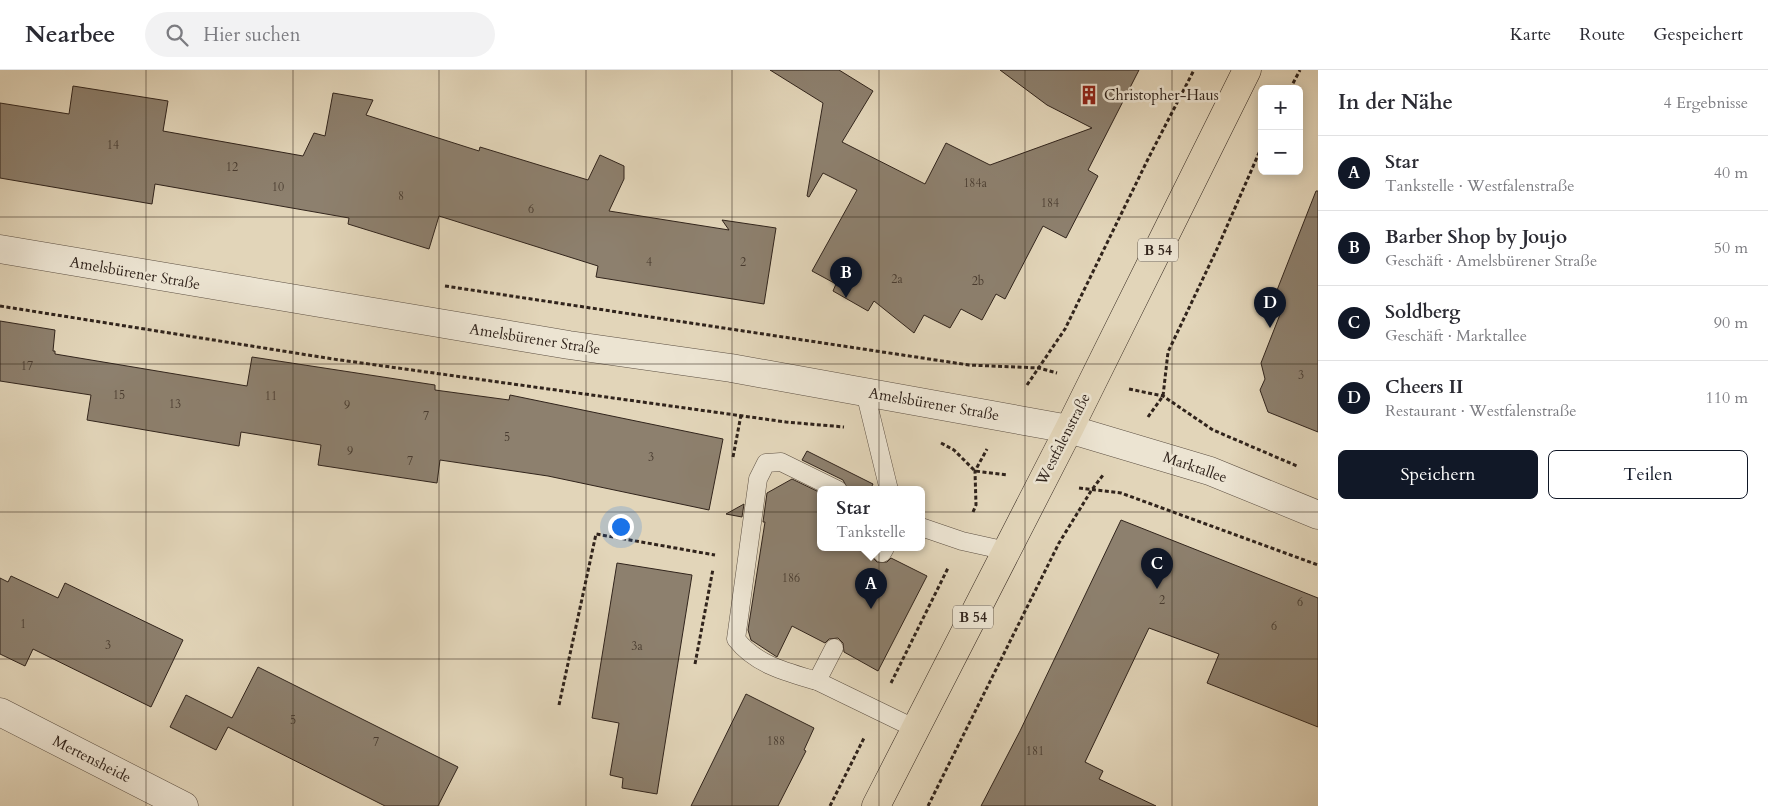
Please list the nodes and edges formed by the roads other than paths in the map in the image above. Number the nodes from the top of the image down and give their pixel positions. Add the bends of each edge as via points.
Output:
1 (1247, 70) edge
2 (0, 249) edge
3 (865, 392) junction
4 (1069, 429) junction
5 (830, 486) edge
6 (888, 486) edge
7 (1318, 515) edge
8 (925, 528) edge
9 (1006, 551) junction
10 (834, 648) dead end
11 (817, 681) junction
12 (0, 712) edge
13 (916, 728) junction
14 (184, 806) edge
15 (876, 806) edge

1 - 4 main road, Westfalenstraße / B 54
2 - 3 street, Amelsbürener Straße via 304,302
3 - 4 street, Amelsbürener Straße
3 - 6 lane
4 - 7 street, Marktallee via 1210,471
4 - 9 main road, Westfalenstraße / B 54
5 - 11 lane via 781,462 766,464 758,479 736,639 747,653 780,670
8 - 9 lane
9 - 13 main road, Westfalenstraße / B 54
10 - 11 lane
11 - 13 lane
12 - 14 street, Mertensheide
13 - 15 main road, Westfalenstraße / B 54

